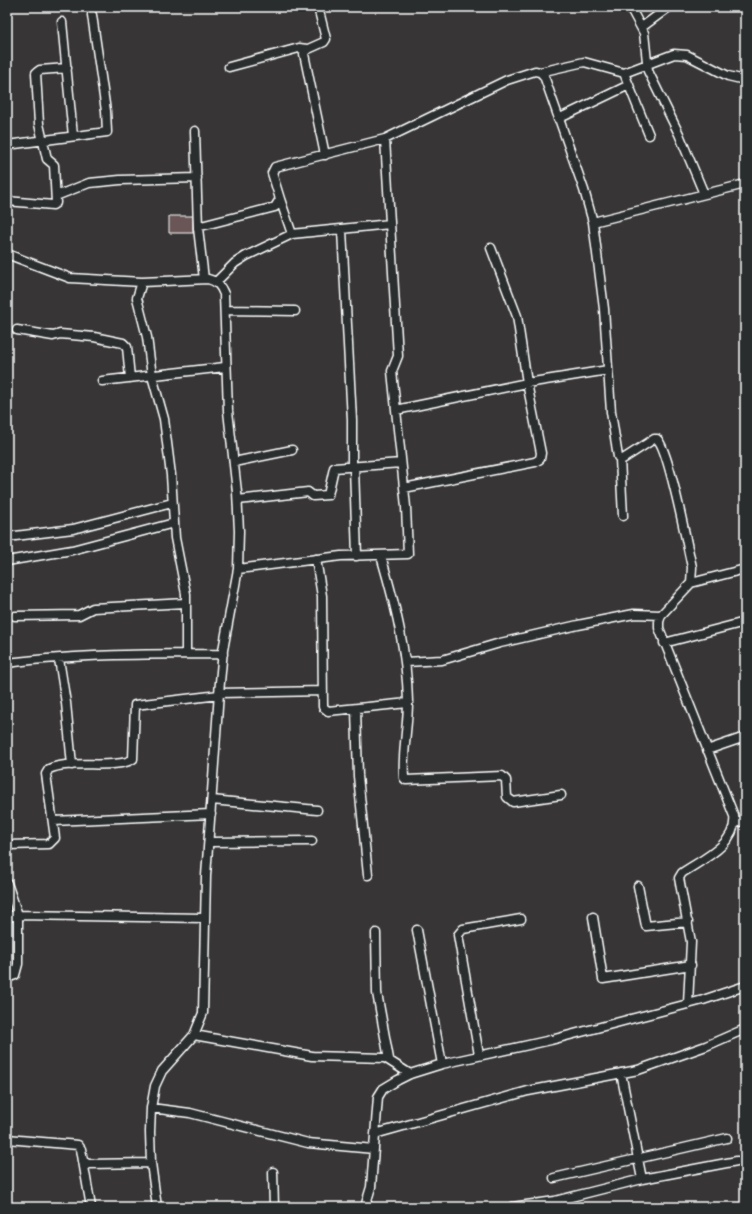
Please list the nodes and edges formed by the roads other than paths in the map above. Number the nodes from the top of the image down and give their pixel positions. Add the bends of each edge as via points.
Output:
1 (318, 7) edge
2 (630, 7) edge
3 (669, 7) edge
4 (92, 15) dead end
5 (62, 22) dead end
6 (642, 27) junction
7 (307, 49) junction
8 (646, 64) junction
9 (229, 67) dead end
10 (66, 68) junction
11 (540, 72) junction
12 (624, 73) junction
13 (745, 80) edge
14 (629, 85) junction
15 (558, 119) junction
16 (195, 131) dead end
17 (649, 135) dead end
18 (73, 136) junction
19 (43, 140) junction
20 (385, 140) junction
21 (7, 145) edge
22 (325, 155) junction
23 (197, 178) junction
24 (745, 184) edge
25 (704, 194) junction
26 (56, 196) junction
27 (280, 199) junction
28 (7, 201) edge
29 (593, 222) junction
30 (390, 224) junction
31 (198, 228) junction
32 (342, 230) junction
33 (292, 234) junction
34 (490, 248) dead end
35 (7, 254) edge
36 (204, 279) junction
37 (142, 282) junction
38 (216, 282) junction
39 (224, 310) junction
40 (295, 310) dead end
41 (17, 330) dead end
42 (225, 367) junction
43 (608, 370) junction
44 (152, 376) junction
45 (130, 378) junction
46 (102, 381) dead end
47 (527, 384) junction
48 (396, 410) junction
49 (292, 450) dead end
50 (620, 459) junction
51 (234, 462) junction
52 (402, 463) junction
53 (353, 467) junction
54 (404, 488) junction
55 (238, 500) junction
56 (172, 503) junction
57 (623, 516) dead end
58 (174, 523) junction
59 (7, 537) edge
60 (357, 556) junction
61 (381, 556) junction
62 (316, 560) junction
63 (7, 561) edge
64 (238, 569) junction
65 (745, 569) edge
66 (691, 583) junction
67 (186, 603) junction
68 (661, 615) junction
69 (15, 616) dead end
70 (745, 622) edge
71 (664, 643) junction
72 (186, 654) junction
73 (223, 654) junction
74 (59, 658) junction
75 (406, 662) junction
76 (7, 663) edge
77 (323, 692) junction
78 (219, 694) junction
79 (408, 703) junction
80 (356, 709) junction
81 (745, 737) edge
82 (707, 750) junction
83 (72, 765) junction
84 (561, 795) dead end
85 (212, 800) junction
86 (317, 810) dead end
87 (211, 814) junction
88 (745, 820) edge
89 (53, 821) junction
90 (734, 824) junction
91 (312, 841) dead end
92 (209, 842) junction
93 (7, 845) edge
94 (368, 875) dead end
95 (7, 883) edge
96 (638, 886) dead end
97 (18, 915) junction
98 (7, 917) edge
99 (593, 917) dead end
100 (204, 918) junction
101 (521, 919) dead end
102 (688, 922) junction
103 (417, 930) dead end
104 (376, 933) dead end
105 (691, 965) junction
106 (7, 978) edge
107 (745, 986) edge
108 (688, 1004) junction
109 (745, 1029) edge
110 (194, 1035) junction
111 (479, 1054) junction
112 (389, 1059) junction
113 (442, 1064) junction
114 (621, 1073) junction
115 (410, 1074) junction
116 (151, 1108) junction
117 (375, 1134) junction
118 (727, 1138) dead end
119 (7, 1140) edge
120 (374, 1149) junction
121 (638, 1158) junction
122 (83, 1161) junction
123 (737, 1161) dead end
124 (151, 1162) junction
125 (273, 1172) dead end
126 (554, 1178) dead end
127 (642, 1179) junction
128 (91, 1207) edge
129 (157, 1207) edge
130 (274, 1207) edge
131 (365, 1207) edge
132 (512, 1207) edge

1 - 7 street via 326,39
2 - 6 street
3 - 6 street
4 - 18 street via 108,130 105,133
5 - 10 street
6 - 8 street
7 - 9 street via 299,48
7 - 22 street via 304,54
8 - 12 street
8 - 13 street via 674,54 688,55 728,76
8 - 25 street
10 - 18 street
10 - 19 street via 37,72 39,124
11 - 12 street via 584,62
11 - 15 street via 544,76
11 - 20 street via 535,70 507,80
12 - 14 street
14 - 15 street
14 - 17 street
15 - 29 street
16 - 23 street
18 - 19 street
19 - 21 street
19 - 26 street via 47,158 54,165
20 - 22 street
20 - 30 street
22 - 27 street via 273,168 272,173
23 - 26 street via 97,182
23 - 31 street
24 - 25 street
25 - 29 street
26 - 28 street via 56,203 53,205
27 - 31 street via 273,208
27 - 33 street
29 - 43 street via 604,309
30 - 32 street
30 - 48 street via 398,356 392,368
31 - 36 street
32 - 33 street
32 - 53 street
33 - 38 street via 246,256
34 - 47 street via 518,316
35 - 37 street via 70,278
36 - 37 street
36 - 38 street
37 - 44 street via 138,298
38 - 39 street via 224,294
39 - 40 street
39 - 42 street
41 - 45 street via 53,336 60,334 94,337 123,343 127,347
42 - 44 street
42 - 51 street
43 - 47 street
43 - 50 street via 617,455
44 - 45 street
44 - 56 street via 164,419
45 - 46 street
47 - 48 street
47 - 54 street via 541,453 540,459
48 - 52 street
49 - 51 street
50 - 57 street
50 - 66 street via 654,440 657,439 661,443 668,462 692,567
51 - 55 street
52 - 53 street
52 - 54 street
53 - 55 street via 333,469 328,495 313,496 308,492
53 - 60 street
54 - 61 street via 408,554
55 - 64 street
56 - 58 street
56 - 59 street via 73,529
58 - 63 street via 72,550
58 - 67 street
60 - 61 street
60 - 62 street
61 - 75 street via 398,612
62 - 64 street
62 - 77 street via 322,596
64 - 73 street
65 - 66 street
66 - 68 street
67 - 69 street via 93,608 79,615
67 - 72 street
68 - 71 street via 659,624
68 - 75 street via 627,616 500,644 442,660
70 - 71 street
71 - 82 street
72 - 73 street
72 - 74 street
73 - 78 street
74 - 76 street
74 - 83 street
75 - 79 street
77 - 78 street
77 - 80 street via 322,705 326,710
78 - 83 street via 134,705 133,760
78 - 85 street
79 - 80 street
79 - 84 street via 404,777 406,780 502,776 505,778 510,802
80 - 94 street via 358,776
81 - 82 street
82 - 90 street via 734,816
83 - 89 street via 47,770
85 - 86 street
85 - 87 street
87 - 89 street
87 - 92 street
88 - 90 street
89 - 93 street via 55,838 52,843
90 - 102 street via 722,846 679,877
91 - 92 street
92 - 100 street
95 - 97 street
96 - 102 street via 646,926
97 - 98 street
97 - 100 street
97 - 106 street via 17,971 12,977
99 - 105 street via 603,979
100 - 110 street via 203,1013
101 - 111 street via 464,929 458,935
102 - 105 street
103 - 113 street
104 - 112 street via 377,993
105 - 108 street
107 - 108 street
108 - 111 street via 550,1040
109 - 114 street via 659,1064
110 - 112 street via 312,1056
110 - 116 street via 162,1071 155,1086
111 - 113 street
112 - 115 street
113 - 115 street
114 - 117 street via 528,1091
114 - 121 street
115 - 117 street via 380,1093
116 - 120 street via 190,1113 308,1143
116 - 124 street
117 - 120 street
118 - 121 street
119 - 122 street via 78,1145
120 - 131 street via 371,1187
121 - 126 street
121 - 127 street
122 - 124 street via 90,1165
122 - 128 street
123 - 127 street
124 - 129 street
125 - 130 street
127 - 132 street via 555,1201

